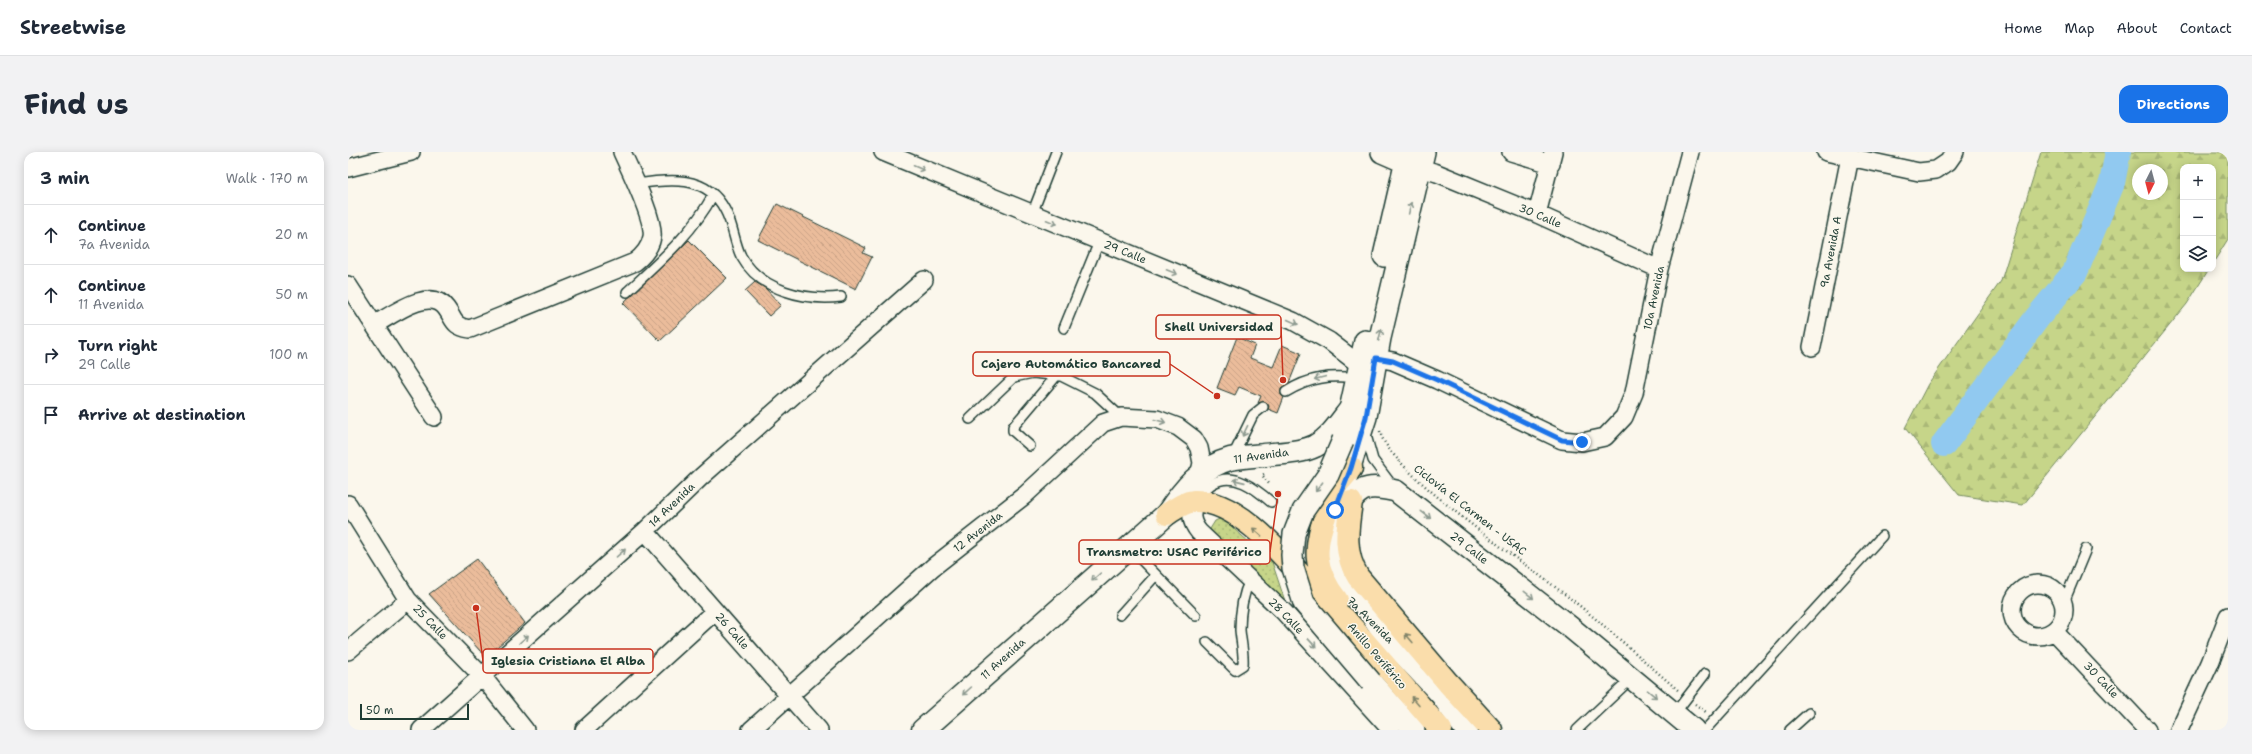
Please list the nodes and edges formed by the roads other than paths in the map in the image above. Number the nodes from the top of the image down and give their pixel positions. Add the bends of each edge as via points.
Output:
1 (407, 152) edge
2 (622, 152) edge
3 (883, 152) edge
4 (1056, 152) edge
5 (1382, 152) edge
6 (1511, 152) edge
7 (1690, 152) edge
8 (1826, 152) edge
9 (1954, 154) edge
10 (1850, 157) junction
11 (1552, 158) edge
12 (1414, 159) edge
13 (348, 168) edge
14 (636, 184) junction
15 (713, 195) junction
16 (1032, 214) junction
17 (1537, 214) junction
18 (1099, 242) junction
19 (1659, 269) junction
20 (924, 280) dead end
21 (348, 285) edge
22 (627, 292) dead end
23 (841, 297) dead end
24 (374, 325) junction
25 (1064, 328) dead end
26 (1812, 347) dead end
27 (1364, 367) junction
28 (1057, 375) junction
29 (1286, 392) dead end
30 (1262, 407) dead end
31 (434, 417) dead end
32 (1121, 417) junction
33 (1365, 418) junction
34 (970, 419) dead end
35 (1605, 437) joint
36 (1030, 446) dead end
37 (1232, 459) junction
38 (1351, 468) junction
39 (1199, 476) junction
40 (1396, 491) junction
41 (1194, 501) junction
42 (1271, 502) dead end
43 (1351, 502) junction
44 (348, 504) edge
45 (1166, 514) junction
46 (645, 532) junction
47 (1882, 536) dead end
48 (1129, 548) junction
49 (2086, 549) dead end
50 (1156, 575) junction
51 (1250, 580) junction
52 (408, 600) junction
53 (2064, 602) junction
54 (715, 611) junction
55 (1120, 615) dead end
56 (1196, 616) dead end
57 (2228, 616) edge
58 (1344, 618) junction
59 (1382, 630) junction
60 (2054, 631) junction
61 (1208, 642) dead end
62 (348, 651) edge
63 (1705, 674) dead end
64 (482, 676) junction
65 (1632, 678) junction
66 (789, 696) junction
67 (1681, 706) junction
68 (1809, 713) dead end
69 (421, 730) edge
70 (525, 730) edge
71 (584, 730) edge
72 (751, 730) edge
73 (819, 730) edge
74 (923, 730) edge
75 (1391, 730) edge
76 (1414, 730) edge
77 (1441, 730) edge
78 (1466, 730) edge
79 (1491, 730) edge
80 (1577, 730) edge
81 (1694, 730) edge
82 (1705, 730) edge
83 (1790, 730) edge
84 (2147, 730) edge
85 (2179, 730) edge

1 - 13 street
2 - 14 street
3 -> 16 street, 29 Calle
4 - 16 lane
5 - 12 street, 30 Calle
6 - 11 street
7 - 19 street, 10a Avenida
8 - 10 street
9 - 10 street via 1943,166 1928,172
10 - 26 street, 9a Avenida A
11 - 17 street
12 - 17 street, 30 Calle
12 - 27 street, 11 Avenida
14 - 15 lane via 667,179 679,180 700,186
14 - 24 street via 652,223 648,251 636,262 470,329 453,322 446,308 438,300 428,298
15 - 22 lane via 704,212 684,237
15 - 23 lane via 725,210 742,256 757,274 777,288 802,297
16 -> 18 street, 29 Calle
17 - 19 street, 30 Calle
18 - 25 lane
18 -> 27 street, 29 Calle via 1293,322 1329,341
19 - 35 street, 10a Avenida via 1634,393 1624,417
20 - 46 street, 14 Avenida via 701,477
21 - 24 street
24 - 31 street
27 -> 29 lane via 1299,384
27 - 33 street, 11 Avenida
27 - 33 street, 11 Avenida
27 - 35 street, 29 Calle via 1393,361 1562,440 1582,442
28 - 32 lane via 1095,393
28 - 34 lane via 1033,373 1014,377
28 - 36 lane via 1013,427 1013,431
30 -> 37 lane via 1253,415
32 -> 39 street, 12 Avenida via 1157,419 1178,427 1194,439 1202,463
32 - 66 street, 12 Avenida via 1103,423 1025,496 933,567
33 - 37 main road, 11 Avenida via 1313,447
33 - 38 street, 11 Avenida
33 - 40 lane via 1368,448 1373,460
33 -> 76 street, Anillo Periférico, bridge via 1343,440 1328,475 1302,512 1294,534 1293,568 1304,603
37 - 39 main road, 11 Avenida via 1213,466
38 - 58 main road via 1337,484 1332,496 1321,527 1317,551 1322,578 1342,606
38 - 59 street, 7a Avenida via 1331,526 1328,560 1334,580 1341,591 1365,618
39 - 45 main road, 11 Avenida via 1184,489
40 - 43 street, 29 Calle via 1372,487 1363,490
40 -> 65 street, 29 Calle
42 -> 41 lane via 1248,484 1224,479 1213,483
41 - 45 main road via 1180,505
41 - 51 street, 28 Calle via 1190,516 1193,525
58 -> 41 main road, Anillo Periférico via 1331,610 1274,548 1242,519 1217,505
43 - 59 street, 29 Calle via 1342,517 1336,561 1344,577
79 -> 43 main road via 1377,602 1353,569 1346,544
44 - 52 street, 25 Calle
45 - 48 main road, 11 Avenida
46 - 54 street, 26 Calle
64 -> 46 street, 14 Avenida
47 - 82 lane
48 - 50 lane
48 -> 74 main road, 11 Avenida
49 - 53 lane
50 - 55 lane
50 - 56 lane
51 - 61 lane via 1244,591 1240,630 1244,652 1243,665 1235,670
51 -> 75 street, 28 Calle via 1284,612
52 - 62 street
52 - 64 street, 25 Calle
53 - 60 street via 2063,618
53 - 60 street via 2052,589 2037,584 2021,590 2013,604 2014,620 2024,632 2039,636
54 - 66 street, 26 Calle
54 - 71 street
57 - 85 street via 2210,663
77 -> 58 main road, Anillo Periférico
59 - 78 main road, 7a Avenida via 1442,695
60 - 84 street, 30 Calle
63 - 67 lane
64 - 69 street, 14 Avenida
64 - 70 street, 25 Calle
65 -> 67 street, 29 Calle
65 - 80 lane
66 - 72 street, 12 Avenida
66 - 73 street, 26 Calle
67 - 81 street, 29 Calle
68 - 83 lane

